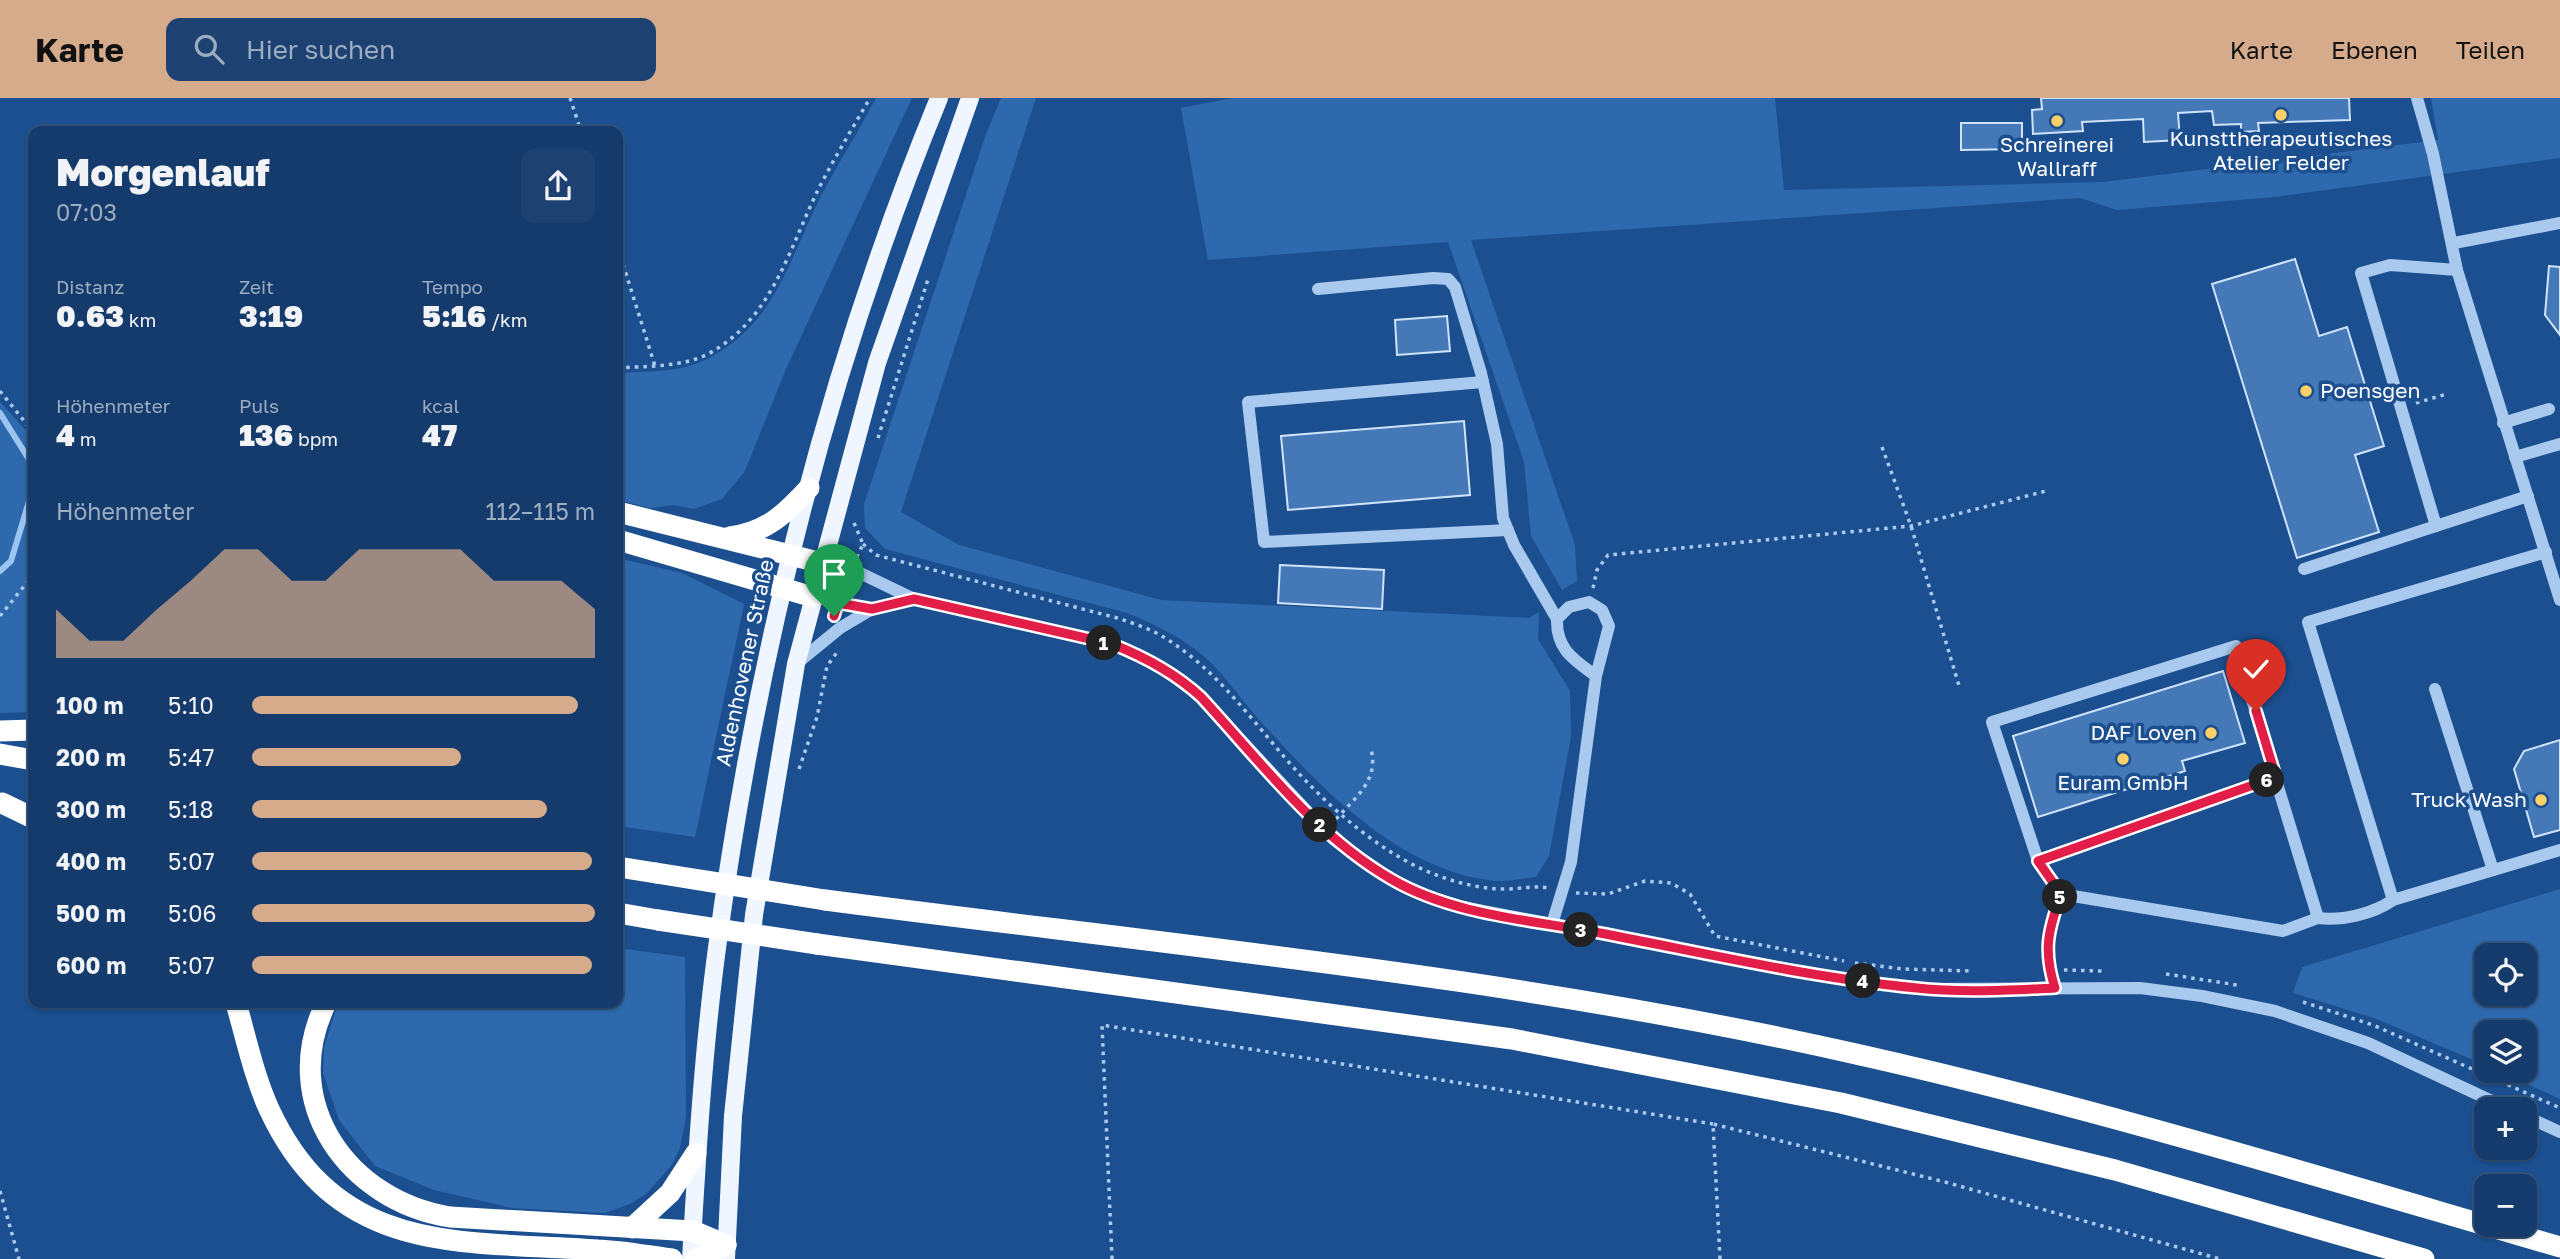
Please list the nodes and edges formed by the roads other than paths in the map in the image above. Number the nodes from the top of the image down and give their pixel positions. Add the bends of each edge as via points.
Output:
1 (939, 98) edge
2 (970, 98) edge
3 (2417, 98) edge
4 (2560, 223) edge
5 (2454, 243) junction
6 (2457, 270) junction
7 (1318, 289) dead end
8 (1483, 382) junction
9 (2549, 409) dead end
10 (2503, 423) junction
11 (2560, 444) edge
12 (2515, 457) junction
13 (809, 488) junction
14 (2528, 496) junction
15 (623, 513) edge
16 (2436, 526) junction
17 (1508, 530) junction
18 (724, 538) junction
19 (623, 541) edge
20 (2546, 552) junction
21 (790, 556) junction
22 (822, 563) junction
23 (2304, 569) dead end
24 (780, 589) junction
25 (813, 597) junction
26 (914, 599) junction
27 (2560, 600) edge
28 (872, 609) junction
29 (1557, 619) junction
30 (796, 664) junction
31 (1596, 676) junction
32 (2435, 689) dead end
33 (28, 730) edge
34 (0, 731) edge
35 (0, 754) edge
36 (28, 759) edge
37 (2276, 777) junction
38 (1, 802) edge
39 (28, 808) edge
40 (28, 816) edge
41 (2560, 850) edge
42 (2038, 861) junction
43 (623, 868) edge
44 (2493, 870) junction
45 (2061, 894) junction
46 (2393, 900) junction
47 (623, 914) edge
48 (2318, 918) junction
49 (1552, 924) junction
50 (2055, 988) junction
51 (237, 1008) edge
52 (324, 1008) edge
53 (2483, 1097) edge
54 (2537, 1121) edge
55 (2560, 1132) edge
56 (696, 1153) junction
57 (632, 1227) junction
58 (693, 1231) junction
59 (2560, 1247) edge
60 (726, 1252) edge
61 (672, 1259) edge
62 (691, 1259) edge
63 (696, 1259) edge
64 (2424, 1259) edge

1 - 13 main road, Aldenhovener Straße via 844,355
2 - 22 main road via 881,352
3 - 5 street
4 - 5 street
5 - 6 street
6 - 10 street
6 - 16 street via 2390,265 2361,273
7 - 8 street via 1448,279 1455,288
8 - 17 street
8 - 17 street via 1248,402 1264,542
9 - 10 street
10 - 12 street
11 - 12 street
12 - 14 street
13 - 18 highway via 767,527
13 - 21 main road, Aldenhovener Straße
14 - 16 street
14 - 20 street
15 - 18 highway
16 - 23 street
17 - 29 street
18 - 21 highway
19 - 24 highway
20 - 27 street
20 - 46 street via 2308,622
21 - 22 highway
21 - 24 main road, Aldenhovener Straße
22 - 25 main road
22 - 26 street via 851,570
24 - 25 highway
24 - 56 main road, Aldenhovener Straße via 748,748 717,949
25 - 28 street
25 - 30 main road
26 - 28 street
26 - 49 street via 1112,644 1159,666 1201,697 1324,831 1360,860 1428,896
28 - 30 street
29 - 31 street via 1556,637 1571,658
29 - 31 street via 1569,607 1589,602 1602,610 1609,626
30 - 60 main road via 754,915 733,1116
31 - 49 street via 1571,862
32 - 44 street
33 - 34 highway
35 - 36 highway
37 - 42 street
37 - 42 street via 2236,646 1992,722
37 - 48 street
38 - 39 highway
38 - 40 highway
41 - 44 street
42 - 45 street
43 - 59 highway, bridge via 825,900 1525,990 1854,1053 2138,1124
44 - 46 street
45 - 48 street via 2283,931
45 - 50 street via 2046,935
46 - 48 street via 2334,920
47 - 64 highway, bridge via 1512,1039 1800,1095 2115,1170
49 - 50 street via 1835,978 1919,989
50 - 53 street via 2140,988 2274,1011 2368,1043
51 - 61 highway via 262,1093 290,1145 331,1191 371,1218 410,1234 461,1243 600,1250
52 - 57 highway via 313,1045 314,1097 332,1143 371,1186 408,1207 450,1217
54 - 55 street
56 - 57 highway via 670,1193
56 - 58 main road, Aldenhovener Straße
57 - 58 highway
58 - 60 highway
58 - 62 main road, Aldenhovener Straße
60 - 63 highway

